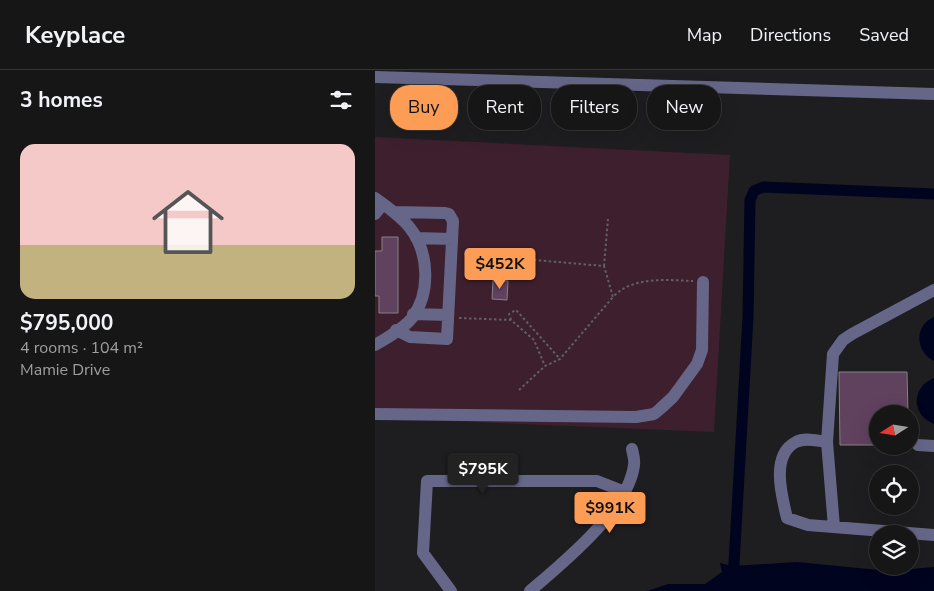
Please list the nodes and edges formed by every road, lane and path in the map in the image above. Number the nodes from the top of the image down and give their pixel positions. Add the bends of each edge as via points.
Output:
1 (375, 76) edge
2 (934, 94) edge
3 (379, 201) edge
4 (395, 212) junction
5 (375, 214) edge
6 (608, 219) dead end
7 (416, 238) junction
8 (452, 239) junction
9 (451, 253) junction
10 (604, 266) junction
11 (703, 282) joint
12 (934, 290) edge
13 (613, 297) junction
14 (413, 314) junction
15 (448, 317) junction
16 (511, 320) junction
17 (396, 330) junction
18 (375, 345) edge
19 (560, 359) junction
20 (545, 366) junction
21 (519, 390) dead end
22 (375, 414) edge
23 (827, 442) junction
24 (919, 445) edge
25 (934, 446) edge
26 (632, 449) dead end
27 (625, 492) junction
28 (834, 527) junction
29 (934, 535) edge
30 (451, 591) edge
31 (531, 591) edge

1 - 2 street
3 - 4 street
3 - 5 street
4 - 7 street
4 - 8 street via 449,214 453,221
6 - 10 path
7 - 8 street
7 - 14 street via 426,278 422,297
8 - 9 street
9 - 10 path
9 - 15 street
10 - 13 path
11 - 13 path via 657,279 619,290
11 - 22 street via 702,350 697,364 673,397 654,414 636,417
12 - 23 street via 852,334 833,354
13 - 19 path
14 - 15 street
14 - 17 street
15 - 16 path
15 - 17 street via 447,339 410,337
16 - 19 path via 509,314 517,310
16 - 20 path via 534,340
17 - 18 street
19 - 20 path
20 - 21 path
23 - 28 street
23 - 28 street via 807,440 796,442 788,449 781,464 779,486 787,518 808,525
24 - 25 street
26 - 27 street via 635,464
27 - 30 street via 597,481 427,481 423,553
27 - 31 street via 587,541
28 - 29 street

